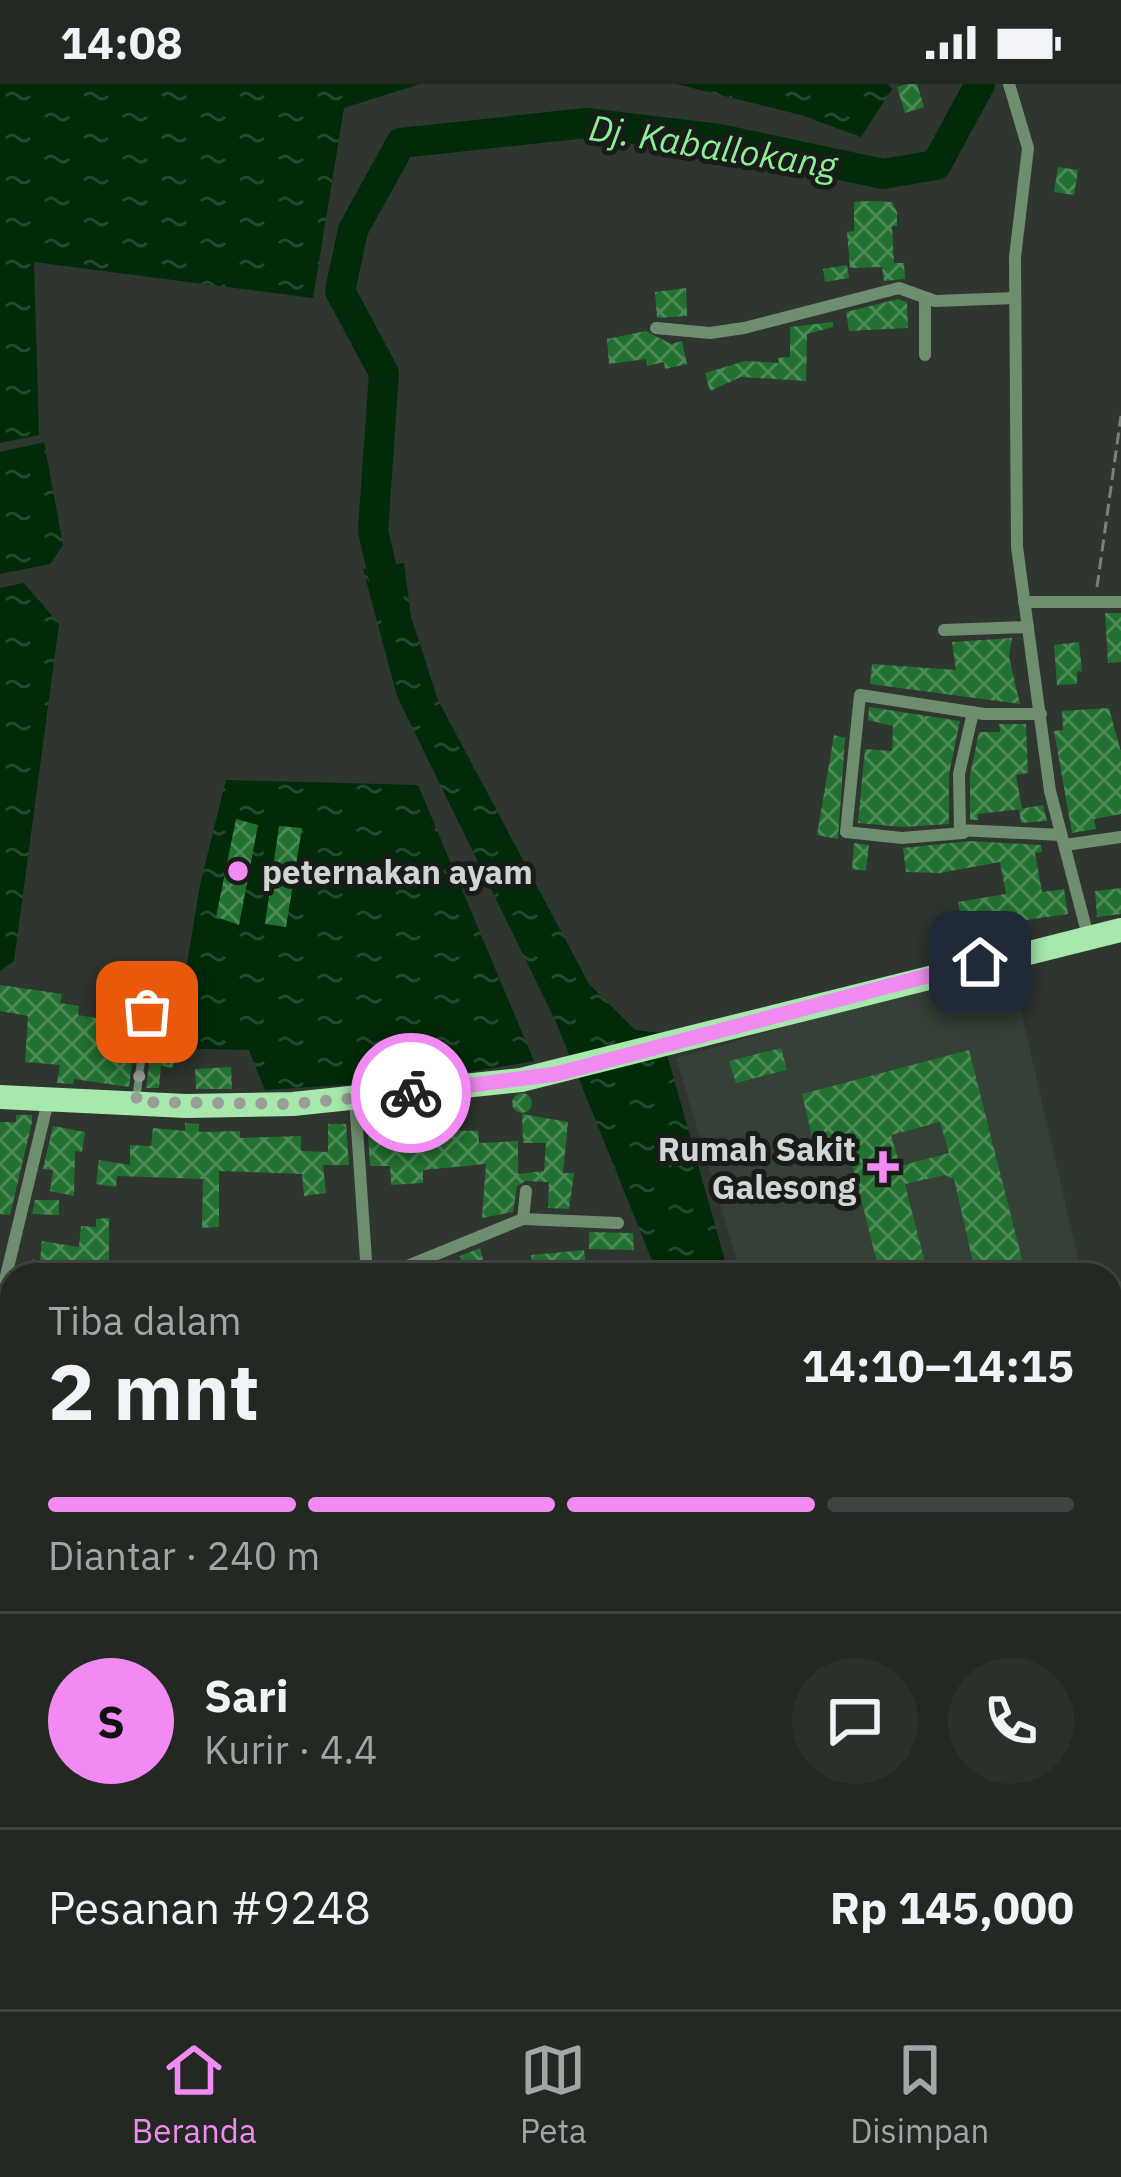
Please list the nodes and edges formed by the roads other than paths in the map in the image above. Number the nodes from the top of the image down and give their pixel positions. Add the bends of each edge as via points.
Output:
1 (1010, 86) edge
2 (1016, 298) junction
3 (925, 299) junction
4 (656, 328) dead end
5 (925, 355) dead end
6 (1024, 602) junction
7 (1121, 602) edge
8 (1028, 627) junction
9 (944, 630) dead end
10 (973, 712) junction
11 (1041, 714) junction
12 (963, 833) junction
13 (1121, 837) edge
14 (1063, 840) junction
15 (1121, 930) edge
16 (1088, 936) junction
17 (147, 1012) dead end
18 (0, 1097) edge
19 (47, 1100) junction
20 (355, 1100) junction
21 (136, 1102) junction
22 (526, 1191) dead end
23 (523, 1219) junction
24 (618, 1223) dead end
25 (9, 1263) edge
26 (367, 1263) edge
27 (415, 1263) edge

1 - 2 street via 1028,148
2 - 3 street
2 - 6 street
3 - 4 street via 912,289 890,289 744,328
3 - 5 street
6 - 7 street
6 - 8 street
8 - 9 street
8 - 11 street
10 - 11 street
10 - 12 street via 958,788
10 - 12 street via 860,694 846,832
11 - 14 street
12 - 14 street
13 - 14 street
14 - 16 street
15 - 16 main road
16 - 20 main road via 575,1069
17 - 21 lane
18 - 19 main road
19 - 21 main road
19 - 25 street
20 - 21 main road
20 - 26 street
22 - 23 street
23 - 24 street
23 - 27 street

